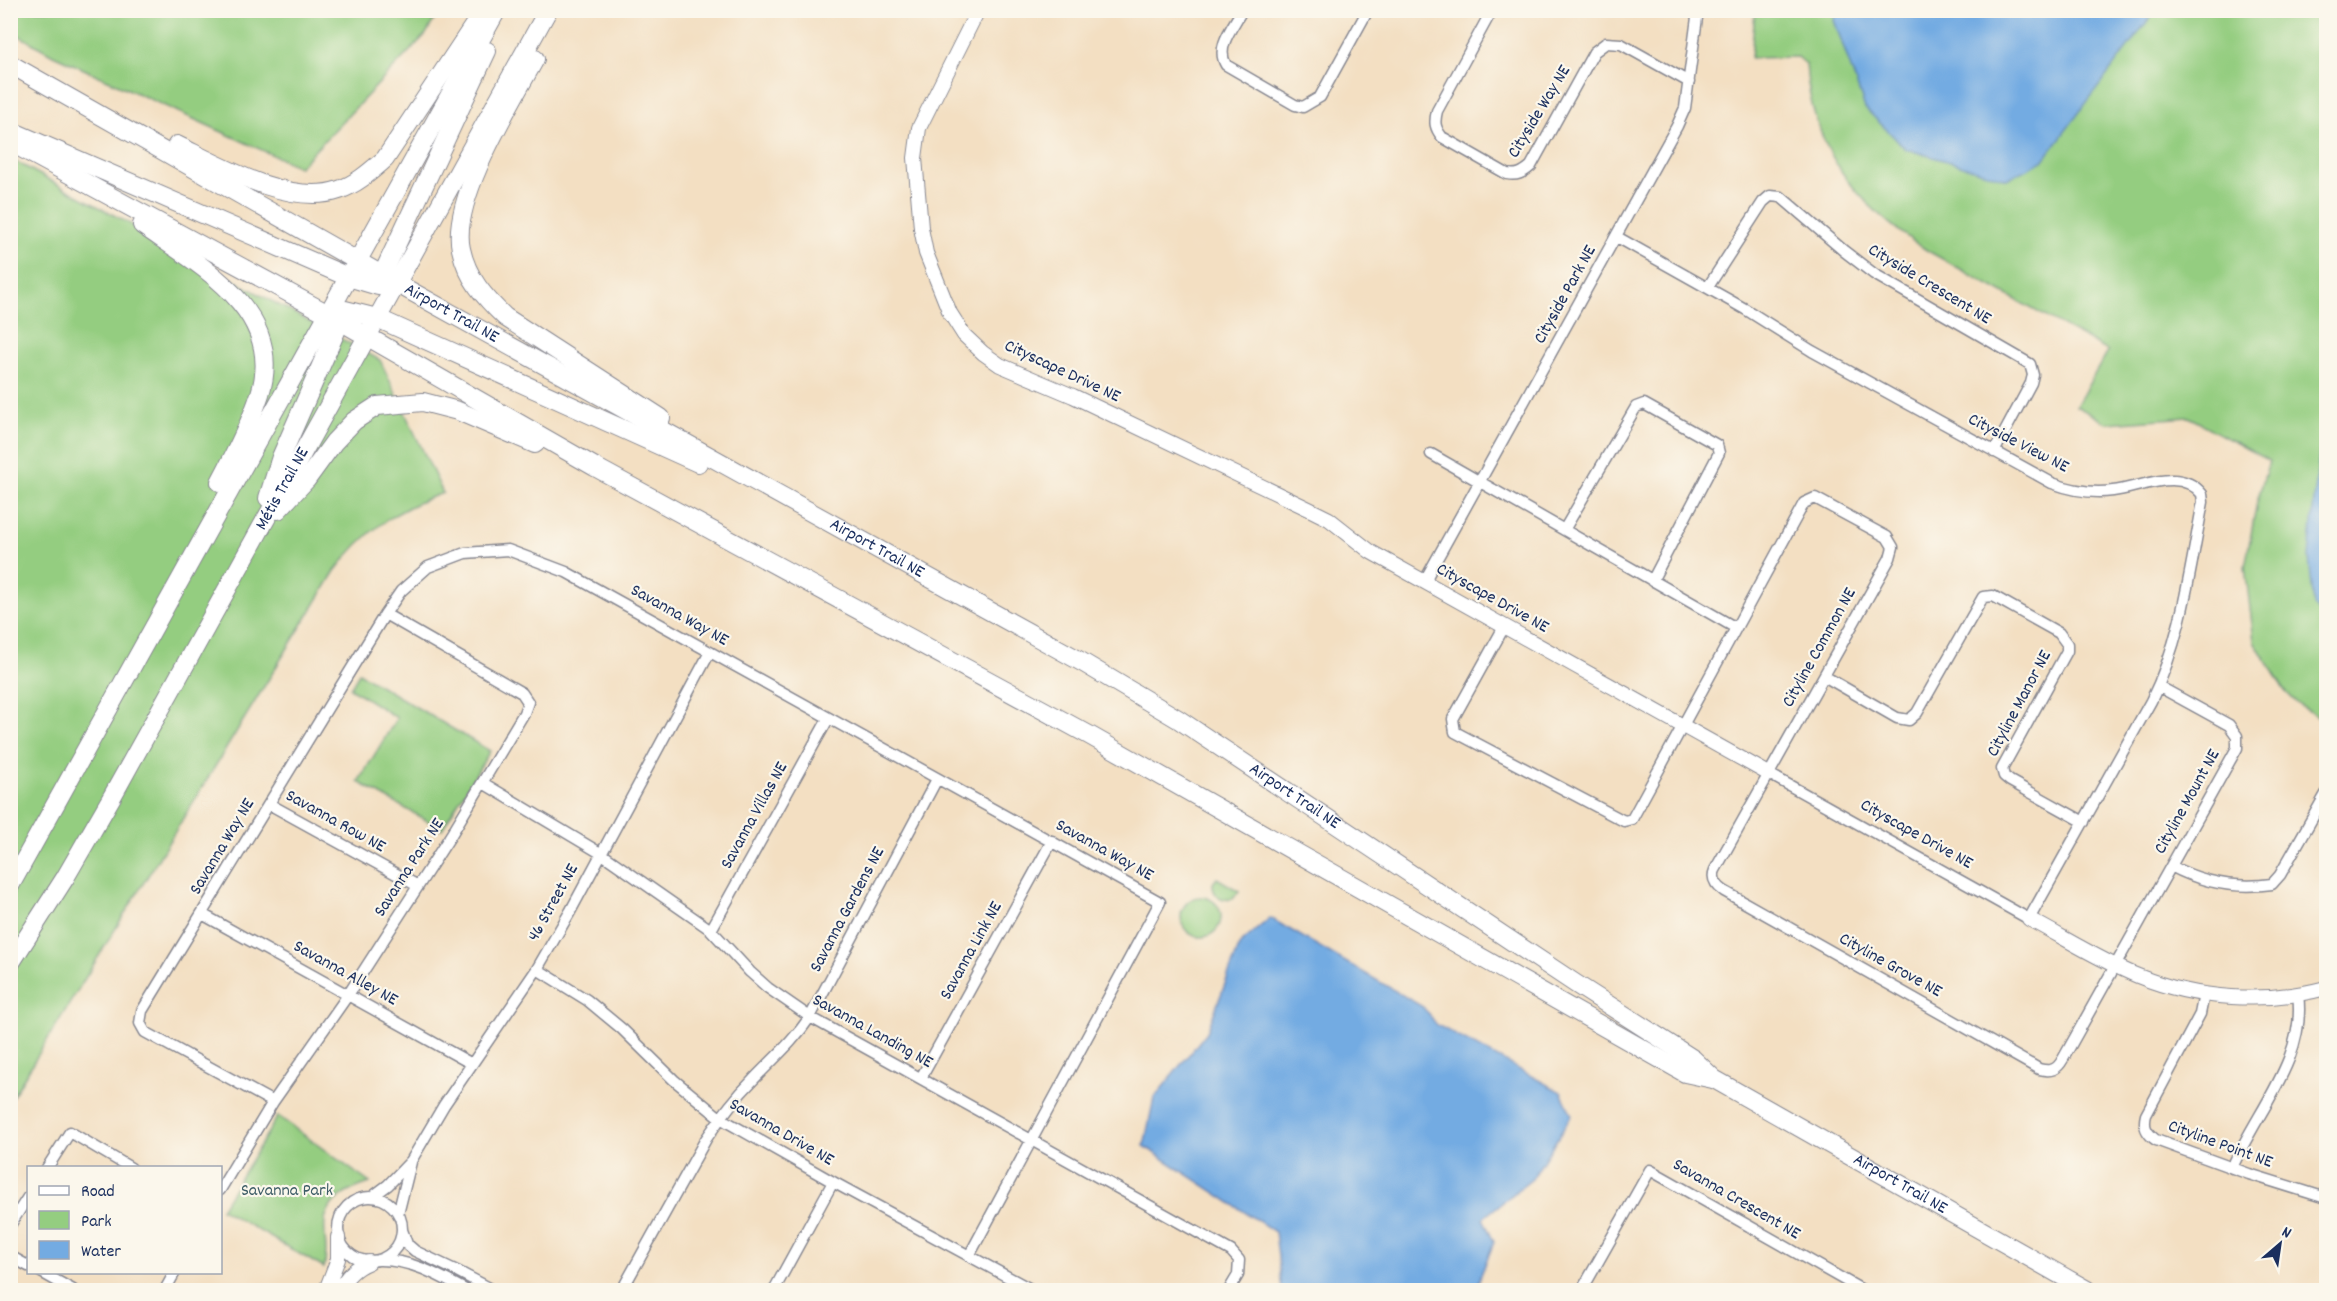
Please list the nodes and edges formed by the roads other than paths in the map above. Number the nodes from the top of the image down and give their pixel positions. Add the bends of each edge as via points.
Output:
1 (484, 10) edge
2 (497, 10) edge
3 (504, 10) edge
4 (548, 10) edge
5 (560, 10) edge
6 (978, 10) edge
7 (1242, 10) edge
8 (1368, 10) edge
9 (1492, 10) edge
10 (1698, 10) edge
11 (10, 63) edge
12 (1689, 82) junction
13 (10, 130) edge
14 (10, 142) edge
15 (78, 178) junction
16 (1617, 237) junction
17 (357, 260) junction
18 (352, 279) junction
19 (385, 281) junction
20 (1707, 287) junction
21 (338, 315) junction
22 (373, 317) junction
23 (366, 338) junction
24 (1994, 452) junction
25 (1431, 454) dead end
26 (595, 467) junction
27 (1480, 482) junction
28 (818, 517) junction
29 (1564, 530) junction
30 (257, 534) junction
31 (1652, 581) junction
32 (1424, 582) junction
33 (385, 614) junction
34 (1504, 627) junction
35 (1736, 628) junction
36 (710, 652) junction
37 (1824, 676) junction
38 (2158, 686) junction
39 (828, 719) junction
40 (1682, 726) junction
41 (1769, 774) junction
42 (937, 778) junction
43 (69, 780) junction
44 (483, 783) junction
45 (2326, 794) edge
46 (269, 804) junction
47 (2084, 822) junction
48 (1052, 841) junction
49 (602, 854) junction
50 (2171, 866) junction
51 (10, 886) edge
52 (418, 886) junction
53 (202, 914) junction
54 (2029, 919) junction
55 (711, 930) junction
56 (10, 964) edge
57 (2116, 966) junction
58 (537, 969) junction
59 (2326, 988) edge
60 (2204, 994) junction
61 (348, 995) junction
62 (2298, 995) junction
63 (810, 1017) junction
64 (472, 1064) junction
65 (921, 1078) junction
66 (1714, 1079) junction
67 (273, 1102) junction
68 (720, 1118) junction
69 (1031, 1139) junction
70 (411, 1161) junction
71 (48, 1166) edge
72 (129, 1166) edge
73 (2232, 1168) junction
74 (833, 1182) junction
75 (222, 1187) edge
76 (372, 1197) junction
77 (2326, 1198) edge
78 (27, 1199) edge
79 (400, 1219) junction
80 (10, 1225) edge
81 (338, 1237) junction
82 (10, 1256) edge
83 (969, 1256) junction
84 (374, 1261) junction
85 (27, 1265) edge
86 (45, 1274) edge
87 (174, 1274) edge
88 (1587, 1289) edge
89 (73, 1290) edge
90 (165, 1290) edge
91 (326, 1290) edge
92 (339, 1290) edge
93 (465, 1290) edge
94 (493, 1290) edge
95 (622, 1290) edge
96 (774, 1290) edge
97 (1032, 1290) edge
98 (1229, 1290) edge
99 (1862, 1290) edge
100 (2086, 1290) edge

1 - 11 main road via 385,159 349,186 322,193 302,194 258,182
2 - 17 main road
3 - 19 main road
4 - 19 main road, Métis Trail NE
5 - 28 main road via 465,198 460,248 469,274 484,297 505,317
6 - 32 street, Cityscape Drive NE via 919,128 915,158 926,253 950,313 964,335 1000,365 1329,519 1371,552
7 - 8 street via 1221,50 1226,65 1302,107 1320,97
9 - 12 street, Cityside Way NE via 1434,121 1442,137 1507,174 1514,176 1531,166 1594,52 1606,43 1621,44
10 - 12 street, Cityside Park NE
11 - 17 main road, Airport Trail NE
12 - 16 street, Cityside Park NE via 1677,126
13 - 18 main road
14 - 15 main road, Airport Trail NE
15 - 21 main road, Airport Trail NE
15 - 43 main road via 199,265 238,299 252,316 264,353 260,393 238,447 100,706
16 - 20 street, Cityside View NE
16 - 27 street, Cityside Park NE
17 - 18 main road
17 - 19 main road, Airport Trail NE
18 - 19 main road
18 - 21 main road
19 - 22 main road, Métis Trail NE
19 - 28 main road, Airport Trail NE
20 - 24 street, Cityside View NE via 1798,343
20 - 24 street, Cityside Crescent NE via 1763,202 1770,195 1781,197 1874,274 2030,364 2031,383
21 - 22 main road
21 - 23 main road, Airport Trail NE
21 - 30 main road via 281,457
21 - 43 main road
22 - 23 main road, Métis Trail NE
22 - 28 main road
23 - 26 main road, Airport Trail NE
23 - 30 main road, Métis Trail NE
24 - 38 street, Cityside View NE via 2067,488 2113,491 2159,480 2180,481 2202,494 2178,627
25 - 27 street
26 - 30 main road via 458,411 423,402 377,406 354,421 334,442
26 - 66 main road, Airport Trail NE via 1089,735 1685,1073
27 - 29 street
27 - 32 street, Cityside Park NE
28 - 66 main road, Airport Trail NE via 1178,719 1694,1059
29 - 31 street
29 - 31 street via 1636,407 1644,404 1717,445 1719,453
30 - 56 main road, Métis Trail NE via 65,878
31 - 35 street
32 - 34 street, Cityscape Drive NE
33 - 36 street, Savanna Way NE via 401,591 429,567 465,553 508,550 566,572
33 - 44 street, Savanna Park NE via 522,693 528,702
33 - 46 street, Savanna Way NE
34 - 40 street, Cityscape Drive NE
34 - 40 street via 1453,719 1455,732 1623,821 1632,819
35 - 37 street, Cityline Common NE via 1804,503 1815,498 1887,537 1893,547 1890,558
35 - 40 street
36 - 39 street, Savanna Way NE
36 - 49 street, 46 Street NE
37 - 41 street, Cityline Common NE
37 - 47 street, Cityline Manor NE via 1897,718 1909,720 1917,713 1983,597 1993,596 2050,628 2064,639 2067,651 2002,769 2010,781
38 - 47 street, Cityside View NE
38 - 50 street, Cityline Mount NE via 2229,725 2238,741
39 - 42 street, Savanna Way NE
39 - 55 street, Savanna Villas NE
40 - 41 street, Cityscape Drive NE
41 - 54 street, Cityscape Drive NE
41 - 57 street, Cityline Grove NE via 1715,870 1713,875 1719,887 2039,1069 2052,1071 2061,1062
42 - 48 street, Savanna Way NE
42 - 63 street, Savanna Gardens NE
43 - 51 main road
44 - 49 street, Savanna Landing NE
44 - 52 street, Savanna Park NE
45 - 50 street via 2272,884 2250,886 2209,881
46 - 52 street, Savanna Row NE
46 - 53 street, Savanna Way NE
47 - 54 street, Cityside View NE
48 - 65 street, Savanna Link NE
48 - 69 street, Savanna Way NE via 1160,902
49 - 55 street, Savanna Landing NE
49 - 58 street, 46 Street NE
50 - 57 street, Cityline Mount NE
52 - 61 street, Savanna Park NE
53 - 61 street, Savanna Alley NE
53 - 67 street, Savanna Way NE via 142,1011 140,1023 145,1032
54 - 57 street, Cityscape Drive NE
55 - 63 street, Savanna Landing NE via 768,988
57 - 60 street, Cityscape Drive NE via 2164,985
58 - 64 street, 46 Street NE
58 - 68 street, Savanna Drive NE via 587,1000
59 - 62 street, Cityscape Drive NE
60 - 62 street, Cityscape Drive NE
60 - 73 street, Cityline Point NE via 2200,1014 2144,1123 2156,1140
61 - 64 street, Savanna Alley NE
61 - 67 street, Savanna Park NE
62 - 73 street via 2299,1024 2292,1053
63 - 65 street, Savanna Landing NE
63 - 68 street, Savanna Gardens NE via 784,1051 752,1080
64 - 70 street, 46 Street NE
65 - 69 street, Savanna Landing NE
66 - 100 main road, Airport Trail NE
67 - 75 street, Savanna Park NE
68 - 74 street, Savanna Drive NE
68 - 95 street, Savanna Gardens NE
69 - 83 street, Savanna Way NE
69 - 98 street, Savanna Landing NE via 1231,1251 1239,1260 1238,1275
70 - 76 street, 46 Street NE
70 - 79 street, 46 Street NE
71 - 72 street via 70,1132
73 - 77 street, Cityline Point NE
74 - 83 street, Savanna Drive NE
74 - 96 street
76 - 79 street via 383,1200
76 - 81 street via 347,1206 337,1227
78 - 80 street
79 - 84 street via 397,1246
79 - 94 street via 410,1248
81 - 84 street via 349,1254 358,1260
81 - 91 street via 338,1259
82 - 85 street
83 - 97 street, Savanna Drive NE
84 - 92 street via 356,1267
84 - 93 street via 408,1263
86 - 89 street
87 - 90 street
88 - 99 street, Savanna Crescent NE via 1650,1170

